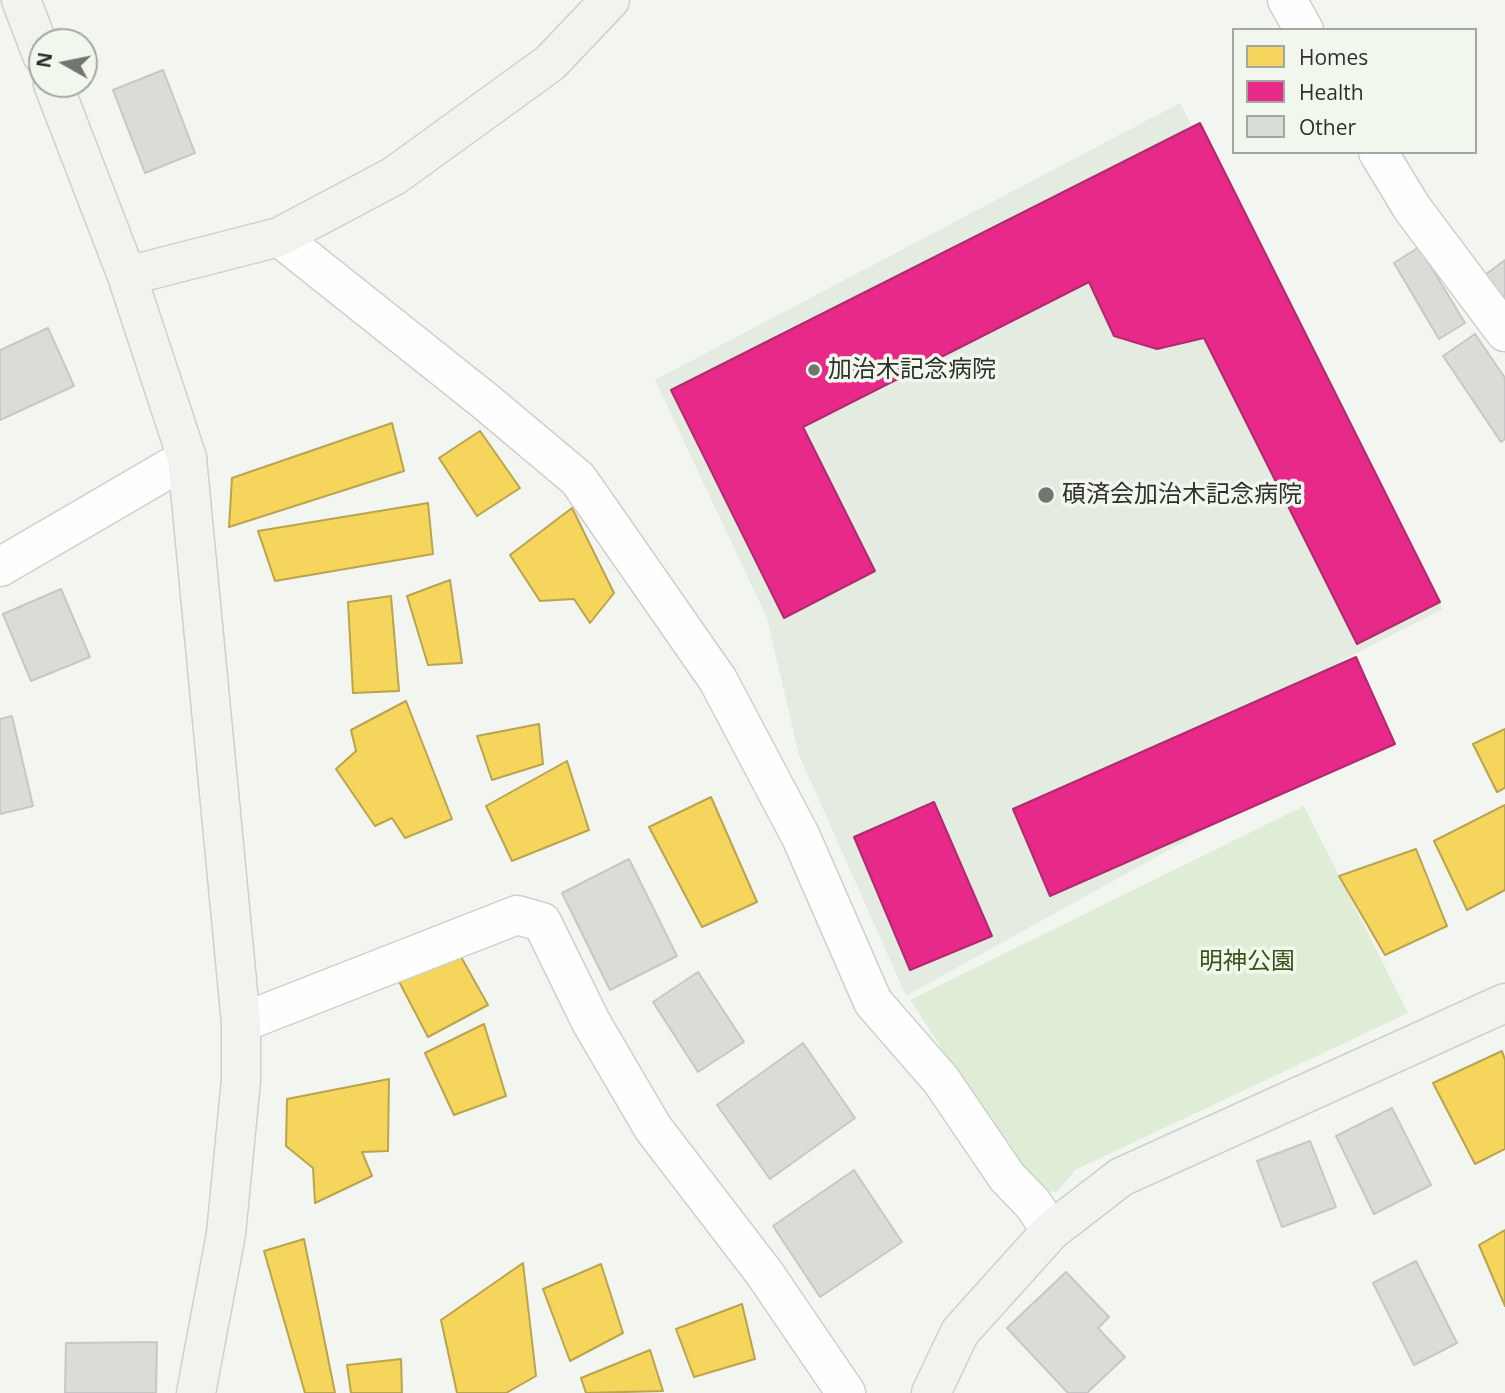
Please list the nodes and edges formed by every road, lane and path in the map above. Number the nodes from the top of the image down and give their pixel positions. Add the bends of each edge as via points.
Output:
1 (21, 0) edge
2 (610, 0) edge
3 (1287, 0) edge
4 (32, 28) edge
5 (1303, 28) edge
6 (58, 98) edge
7 (1379, 154) edge
8 (279, 237) junction
9 (127, 276) junction
10 (1505, 332) edge
11 (187, 458) junction
12 (0, 567) edge
13 (1505, 1003) edge
14 (241, 1023) junction
15 (1051, 1231) junction
16 (196, 1393) edge
17 (846, 1393) edge
18 (931, 1393) edge

1 - 4 street
2 - 8 street via 550,63 394,176
3 - 5 street
6 - 9 street
7 - 10 street via 1412,208
8 - 9 street
8 - 15 street via 579,479 718,680 801,837 873,1002 942,1080 1007,1177
9 - 11 street
11 - 12 street
11 - 14 street
13 - 15 street via 1121,1177
14 - 16 street via 241,1080 226,1234
14 - 17 street via 517,915 542,922 591,1022 653,1128 765,1274
15 - 18 street via 960,1332

